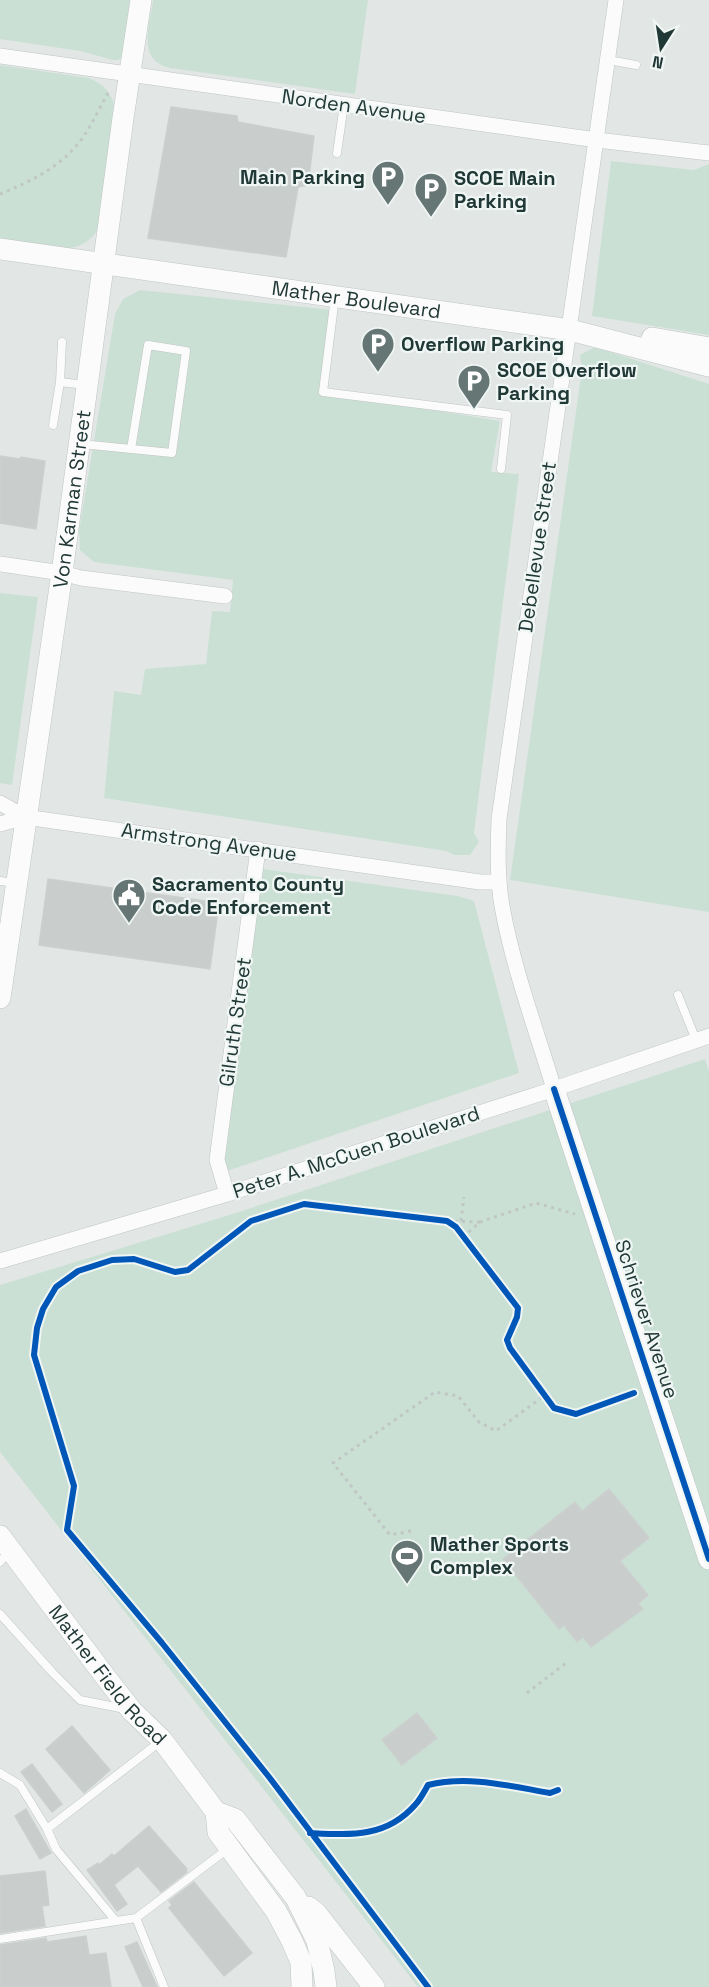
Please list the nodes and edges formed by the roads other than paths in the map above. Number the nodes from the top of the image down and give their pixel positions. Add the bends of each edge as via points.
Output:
1 (141, 0) edge
2 (616, 0) edge
3 (0, 56) edge
4 (608, 60) junction
5 (636, 65) dead end
6 (130, 74) junction
7 (344, 104) junction
8 (597, 140) junction
9 (337, 153) dead end
10 (709, 153) edge
11 (0, 249) edge
12 (104, 264) junction
13 (335, 296) junction
14 (570, 330) junction
15 (62, 342) dead end
16 (709, 348) edge
17 (709, 366) edge
18 (60, 382) junction
19 (87, 385) junction
20 (53, 425) dead end
21 (80, 444) junction
22 (131, 449) junction
23 (501, 469) dead end
24 (0, 564) edge
25 (62, 573) junction
26 (225, 596) dead end
27 (0, 803) edge
28 (25, 817) junction
29 (0, 824) edge
30 (258, 849) junction
31 (8, 882) edge
32 (499, 882) junction
33 (678, 995) dead end
34 (0, 998) edge
35 (703, 1038) edge
36 (554, 1089) junction
37 (227, 1194) junction
38 (0, 1261) edge
39 (3, 1549) edge
40 (709, 1559) edge
41 (0, 1614) edge
42 (132, 1711) junction
43 (162, 1740) junction
44 (0, 1773) edge
45 (216, 1812) junction
46 (47, 1829) junction
47 (229, 1848) junction
48 (296, 1898) junction
49 (136, 1918) junction
50 (116, 1921) junction
51 (0, 1939) edge
52 (164, 1987) edge
53 (302, 1987) edge
54 (326, 1987) edge
55 (374, 1987) edge

1 - 6 street, Von Karman Street
2 - 4 street, Debellevue Street
3 - 6 street, Norden Avenue
4 - 5 lane
4 - 8 street, Debellevue Street
6 - 7 street, Norden Avenue
6 - 12 street, Von Karman Street
7 - 8 street, Norden Avenue
7 - 9 lane
8 - 10 street, Norden Avenue
8 - 14 street, Debellevue Street
11 - 12 street, Mather Boulevard
12 - 13 street, Mather Boulevard
12 - 19 street, Von Karman Street
13 - 14 street, Mather Boulevard
13 - 23 lane via 323,392 507,415
14 - 16 street
14 - 17 street, Mather Boulevard
14 - 32 street, Debellevue Street via 499,819
15 - 18 lane
18 - 19 lane
18 - 20 lane
19 - 21 street, Von Karman Street
21 - 22 lane
21 - 25 street, Von Karman Street
22 - 22 lane via 172,453 186,351 148,345
24 - 25 street
25 - 26 street
25 - 28 street, Von Karman Street
27 - 28 street, Armstrong Avenue
28 - 29 street, Armstrong Avenue
28 - 30 street, Armstrong Avenue
28 - 31 street, Von Karman Street
30 - 32 street, Armstrong Avenue
30 - 37 street, Gilruth Street via 217,1160
31 - 34 street, Von Karman Street
32 - 36 street, Debellevue Street via 509,937
33 - 35 lane
35 - 36 street, Peter A. McCuen Boulevard
36 - 37 street, Peter A. McCuen Boulevard
36 - 40 street, Schriever Avenue
37 - 38 street, Peter A. McCuen Boulevard
39 - 42 street, Mather Field Road
41 - 42 lane via 80,1700
42 - 43 street, Mather Field Road
43 - 45 street, Mather Field Road
43 - 46 lane
44 - 46 lane via 20,1785
45 - 47 street, Mather Field Road via 218,1832
45 - 48 street, Mather Field Road via 235,1819
46 - 50 lane via 56,1850
47 - 49 lane
47 - 53 street, Mather Field Road via 276,1911 301,1962
48 - 54 street, Mather Field Road via 317,1941
48 - 55 street via 316,1913
49 - 50 lane
49 - 52 lane
50 - 51 lane

